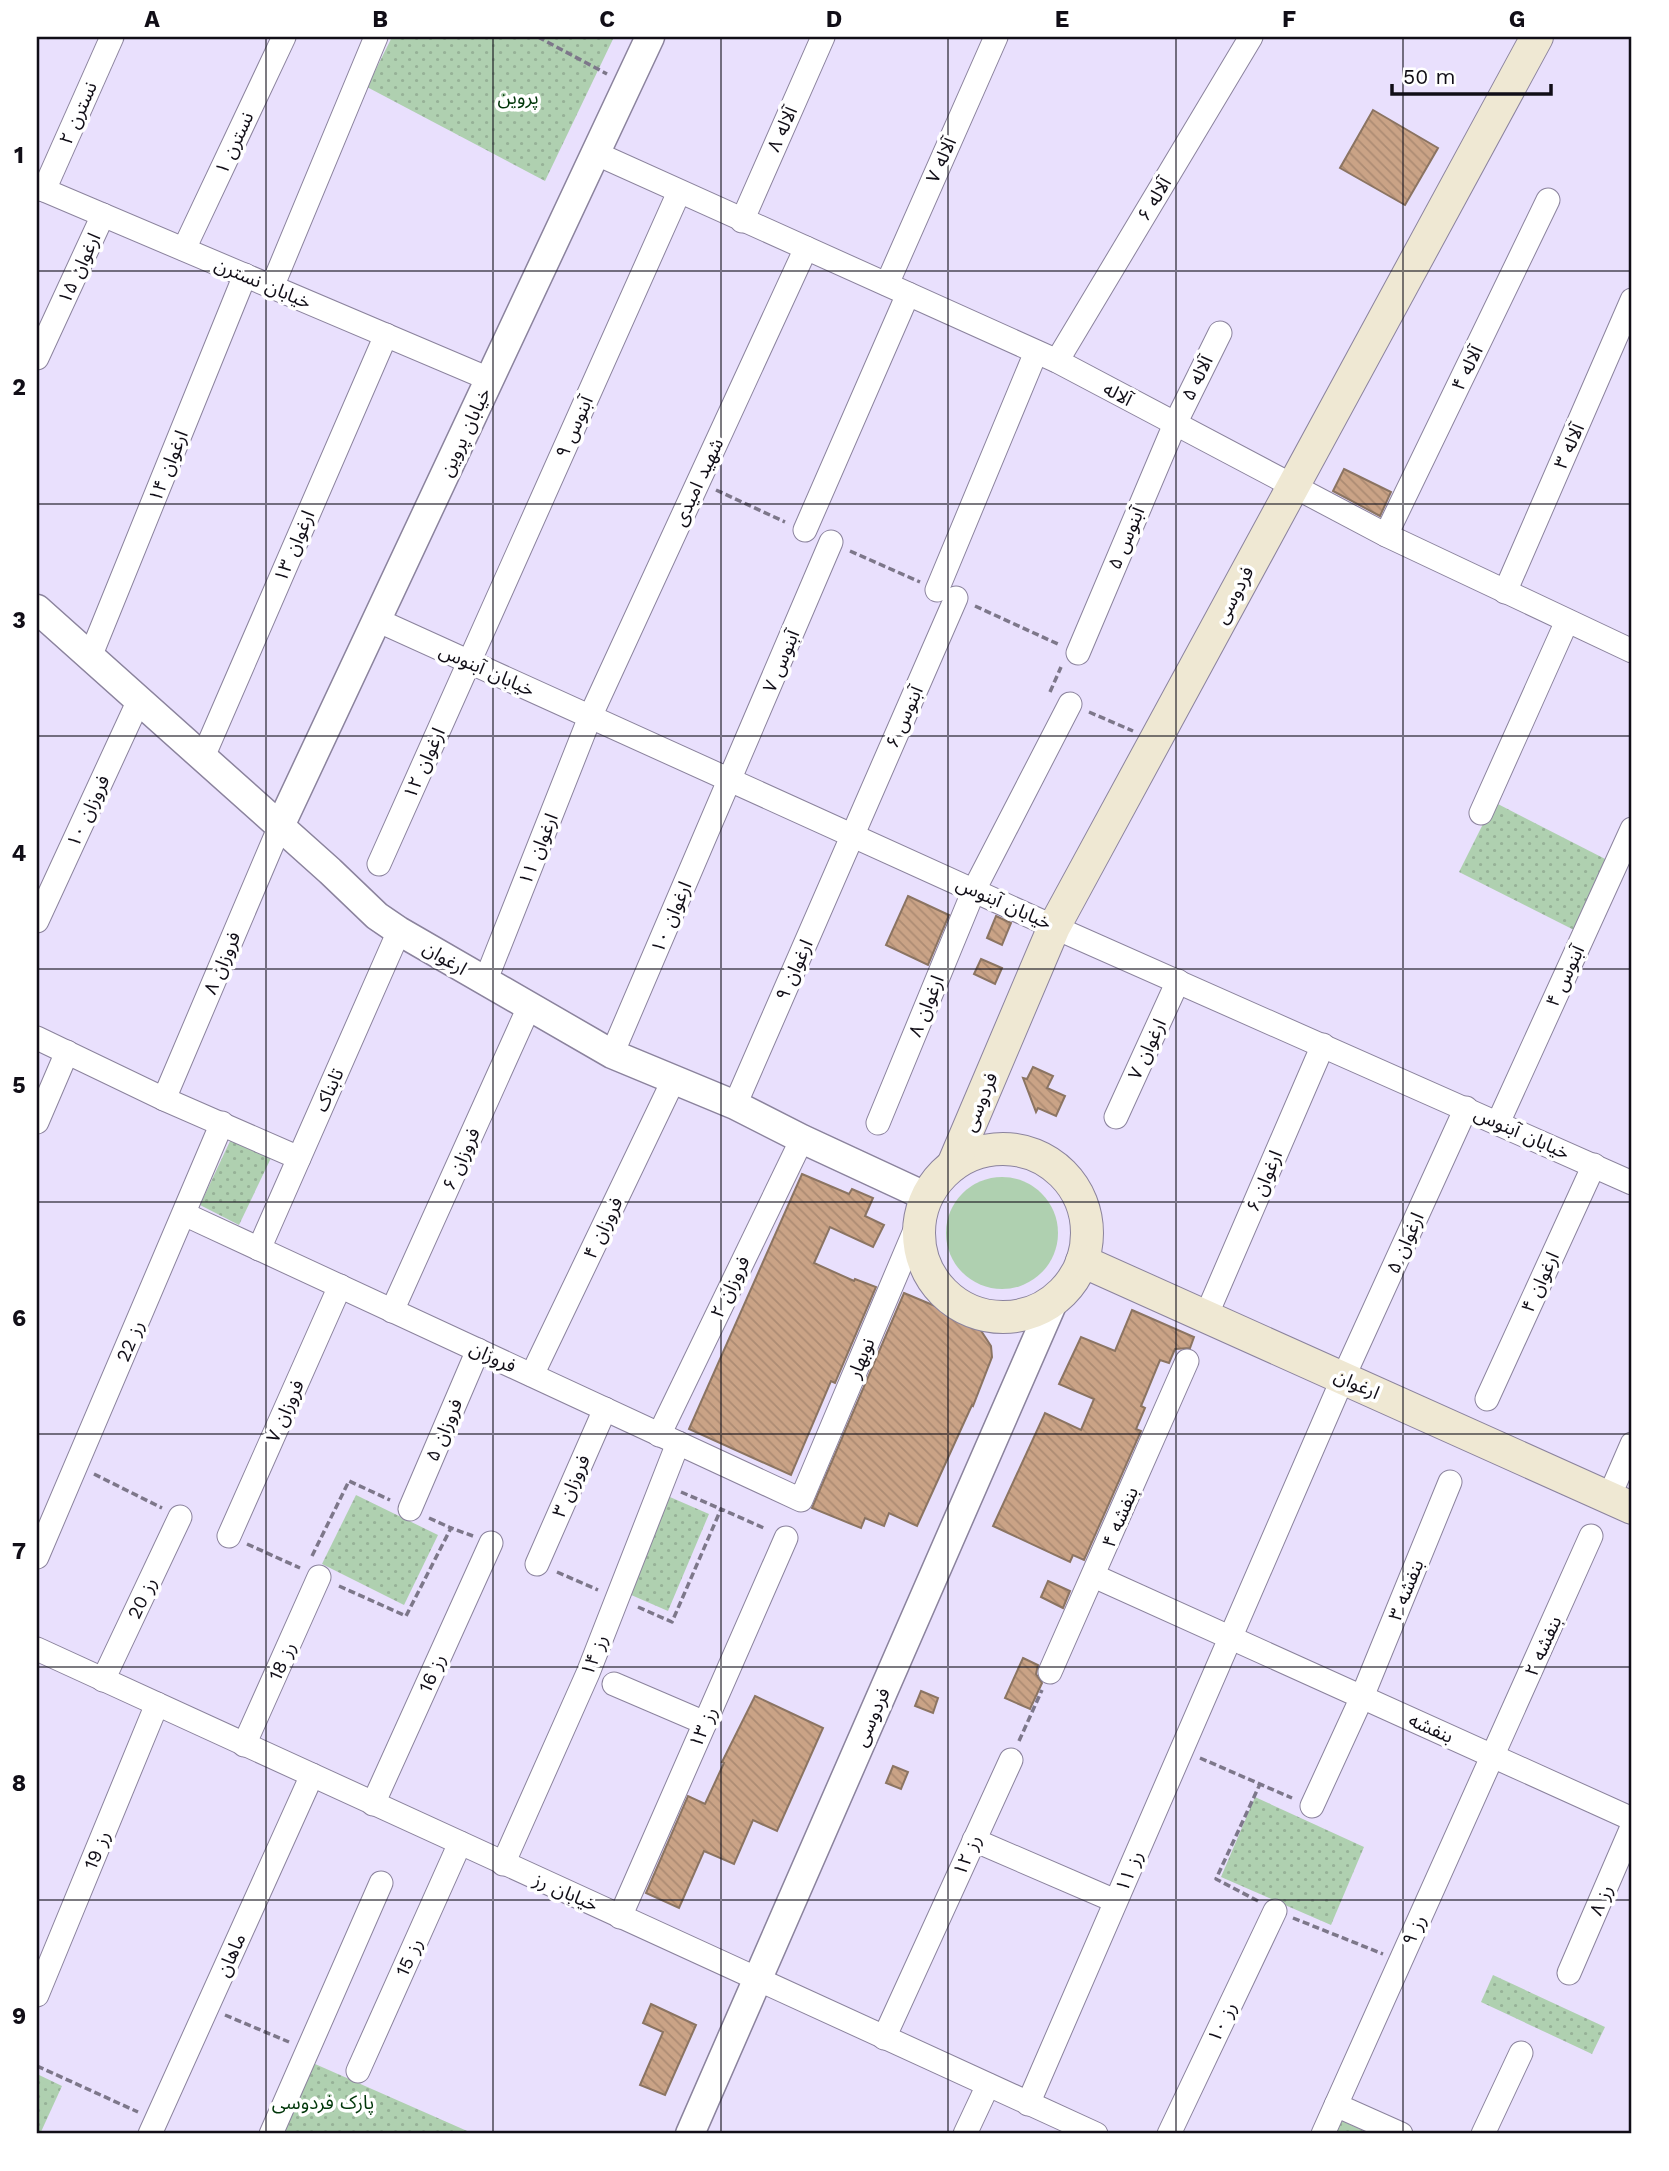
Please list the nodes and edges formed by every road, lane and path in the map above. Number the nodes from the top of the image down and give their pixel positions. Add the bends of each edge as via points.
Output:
1 (112, 37) edge
2 (284, 37) edge
3 (376, 37) edge
4 (538, 37) edge
5 (650, 37) edge
6 (823, 37) edge
7 (996, 37) edge
8 (1251, 37) edge
9 (1537, 37) edge
10 (627, 85) junction
11 (595, 153) junction
12 (41, 188) edge
13 (679, 192) junction
14 (1548, 200) dead end
15 (103, 215) junction
16 (742, 220) junction
17 (806, 247) junction
18 (184, 249) junction
19 (245, 275) junction
20 (887, 284) junction
21 (272, 287) junction
22 (908, 294) junction
23 (1632, 300) edge
24 (1220, 333) dead end
25 (386, 335) junction
26 (1046, 357) junction
27 (37, 358) edge
28 (489, 379) junction
29 (1175, 424) junction
30 (698, 482) junction
31 (1292, 486) junction
32 (805, 530) joint
33 (1386, 536) junction
34 (831, 542) joint
35 (1505, 592) junction
36 (946, 594) junction
37 (37, 609) edge
38 (377, 620) junction
39 (1567, 621) junction
40 (1632, 652) edge
41 (1078, 653) joint
42 (90, 657) junction
43 (470, 662) junction
44 (139, 700) junction
45 (1070, 704) dead end
46 (590, 717) junction
47 (203, 757) junction
48 (730, 779) junction
49 (1481, 813) dead end
50 (280, 826) junction
51 (1632, 829) edge
52 (853, 835) junction
53 (379, 864) dead end
54 (974, 890) junction
55 (37, 921) edge
56 (1054, 927) junction
57 (399, 931) junction
58 (1178, 981) junction
59 (485, 982) junction
60 (529, 1007) junction
61 (37, 1038) edge
62 (1323, 1045) junction
63 (67, 1052) junction
64 (612, 1054) junction
65 (673, 1081) junction
66 (164, 1099) junction
67 (735, 1105) junction
68 (1465, 1108) junction
69 (1116, 1117) dead end
70 (37, 1122) edge
71 (222, 1123) junction
72 (878, 1123) dead end
73 (1498, 1123) junction
74 (802, 1139) junction
75 (299, 1158) junction
76 (953, 1165) junction
77 (1594, 1166) junction
78 (1632, 1183) edge
79 (924, 1206) junction
80 (184, 1214) junction
81 (259, 1249) junction
82 (1082, 1261) junction
83 (340, 1286) junction
84 (1054, 1300) junction
85 (392, 1311) junction
86 (1206, 1316) junction
87 (478, 1350) junction
88 (1187, 1360) dead end
89 (532, 1375) junction
90 (1343, 1378) junction
91 (1487, 1399) dead end
92 (605, 1409) junction
93 (668, 1439) junction
94 (1632, 1444) edge
95 (76, 1466) junction
96 (1450, 1482) dead end
97 (662, 1484) junction
98 (801, 1500) joint
99 (1621, 1503) edge
100 (410, 1509) junction
101 (721, 1509) junction
102 (180, 1517) joint
103 (451, 1528) junction
104 (229, 1536) joint
105 (1591, 1536) dead end
106 (786, 1538) joint
107 (491, 1543) joint
108 (37, 1558) edge
109 (537, 1564) joint
110 (312, 1574) junction
111 (1094, 1576) junction
112 (617, 1598) junction
113 (1231, 1638) junction
114 (37, 1649) edge
115 (1050, 1672) joint
116 (103, 1680) junction
117 (614, 1684) dead end
118 (1362, 1697) junction
119 (157, 1704) junction
120 (705, 1723) junction
121 (244, 1745) junction
122 (1182, 1750) junction
123 (1494, 1757) junction
124 (1011, 1760) joint
125 (312, 1776) junction
126 (1260, 1784) junction
127 (373, 1804) junction
128 (1312, 1806) joint
129 (1632, 1819) edge
130 (1632, 1827) edge
131 (974, 1840) junction
132 (460, 1843) junction
133 (503, 1864) junction
134 (381, 1884) dead end
135 (1106, 1897) dead end
136 (1275, 1911) junction
137 (620, 1917) junction
138 (1399, 1961) junction
139 (1569, 1973) dead end
140 (758, 1980) junction
141 (37, 1995) edge
142 (207, 2008) junction
143 (884, 2038) junction
144 (307, 2050) junction
145 (1521, 2053) dead end
146 (37, 2066) edge
147 (358, 2071) dead end
148 (988, 2085) junction
149 (1028, 2104) junction
150 (1336, 2105) junction
151 (153, 2127) edge
152 (271, 2134) edge
153 (690, 2134) edge
154 (965, 2134) edge
155 (1096, 2134) edge
156 (1169, 2134) edge
157 (1323, 2134) edge
158 (1398, 2134) edge
159 (1483, 2134) edge

1 - 12 street, نسترن ۲
2 - 18 street, نسترن ۱
3 - 21 street
4 - 10 path
5 - 10 street, خیابان پروین
6 - 16 street, آلاله ۸
7 - 20 street, آلاله ۷
8 - 26 street, آلاله ۶
9 - 31 main road, فردوسی
10 - 11 street, خیابان پروین
11 - 13 street, آلاله
11 - 28 street, خیابان پروین
12 - 15 street, خیابان نسترن
13 - 16 street, آلاله
13 - 43 street, آبنوس ۹
14 - 33 street, آلاله ۴
15 - 18 street, خیابان نسترن
15 - 27 street, ارغوان ۱۵
16 - 17 street, آلاله
17 - 20 street, آلاله
17 - 30 street, شهید امیدی
18 - 19 street, خیابان نسترن
19 - 21 street, خیابان نسترن
19 - 42 street, ارغوان ۱۴
20 - 22 street, آلاله
21 - 25 street, خیابان نسترن
22 - 26 street, آلاله
22 - 32 street
23 - 35 street, آلاله ۳
24 - 29 street, آلاله ۵
25 - 28 street, خیابان نسترن
25 - 47 street, ارغوان ۱۳
26 - 29 street, آلاله
26 - 36 street, آبنوس ۶
28 - 38 street, خیابان پروین
29 - 31 street, آلاله
29 - 41 street, آبنوس ۵
30 - 32 path
30 - 46 street, شهید امیدی
31 - 33 street, آلاله
31 - 56 main road, فردوسی
33 - 35 street, آلاله
34 - 36 path
34 - 48 street, آبنوس ۷
35 - 39 street, آلاله
36 - 41 path
36 - 52 street, آبنوس ۶
37 - 42 street, ارغوان
38 - 43 street, خیابان آبنوس
38 - 50 street, خیابان پروین
39 - 40 street, آلاله
39 - 49 street
42 - 44 street, ارغوان
43 - 46 street, خیابان آبنوس
43 - 53 street, ارغوان ۱۲
44 - 47 street, ارغوان
44 - 55 street, فروزان ۱۰
45 - 54 street
46 - 48 street, خیابان آبنوس
46 - 59 street, ارغوان ۱۱
47 - 50 street, ارغوان
48 - 52 street, خیابان آبنوس
48 - 64 street, ارغوان ۱۰
50 - 57 street, ارغوان
50 - 66 street, فروزان ۸
51 - 73 street, آبنوس ۴
52 - 54 street, خیابان آبنوس
52 - 67 street, ارغوان ۹
54 - 56 street, خیابان آبنوس
54 - 72 street, ارغوان ۸
56 - 58 street, خیابان آبنوس
56 - 76 main road, فردوسی
57 - 59 street, ارغوان
57 - 75 street, تابناک
58 - 62 street, خیابان آبنوس
58 - 69 street, ارغوان ۷
59 - 60 street, ارغوان
60 - 64 street, ارغوان
60 - 85 street, فروزان ۶
61 - 63 street
62 - 68 street, خیابان آبنوس
62 - 86 street, ارغوان ۶
63 - 66 street
63 - 70 street
64 - 65 street, ارغوان
65 - 67 street, ارغوان
65 - 89 street, فروزان ۴
66 - 71 street
67 - 74 street, ارغوان
68 - 73 street, خیابان آبنوس
68 - 90 street, ارغوان ۵
71 - 75 street
71 - 80 street, رز 22
73 - 77 street, خیابان آبنوس
74 - 79 street, ارغوان
74 - 93 street, فروزان ۲
75 - 81 street, تابناک
76 - 79 main road via 938,1179
76 - 82 main road via 997,1149 1043,1158 1076,1191 1085,1213
77 - 78 street, خیابان آبنوس
77 - 91 street, ارغوان ۴
79 - 84 main road via 920,1241 926,1266 958,1304 982,1314 1007,1317 1032,1312
79 - 98 street, نوبهار
80 - 81 street, فروزان
80 - 95 street, رز 22
81 - 83 street, فروزان
82 - 84 main road
82 - 86 main road, ارغوان
83 - 85 street, فروزان
83 - 104 street, فروزان ۷
84 - 140 street, فردوسی
85 - 87 street, فروزان
86 - 90 main road, ارغوان
87 - 89 street, فروزان
87 - 100 street, فروزان ۵
88 - 111 street, بنفشه ۴
89 - 92 street, فروزان
90 - 99 main road, ارغوان
90 - 113 street
92 - 93 street, فروزان
92 - 109 street, فروزان ۳
93 - 97 street, رز ۱۴
93 - 98 street, فروزان
94 - 99 street
95 - 102 path
95 - 108 street, رز 22
96 - 118 street, بنفشه ۳
97 - 101 path
97 - 112 street, رز ۱۴
100 - 103 path
100 - 110 path via 349,1482
101 - 106 path
101 - 112 path via 672,1622
102 - 116 street, رز 20
103 - 107 path
103 - 110 path via 406,1616
104 - 110 path
105 - 123 street, بنفشه ۲
106 - 120 street, رز ۱۳
107 - 127 street, رز 16
109 - 112 path
110 - 121 street, رز 18
111 - 113 street, بنفشه
111 - 115 street, بنفشه ۴
112 - 133 street, رز ۱۴
113 - 118 street, بنفشه
113 - 122 street, رز ۱۱
114 - 116 street, خیابان رز
115 - 124 path
116 - 119 street, خیابان رز
117 - 120 street
118 - 123 street, بنفشه
118 - 128 street
119 - 121 street, خیابان رز
119 - 141 street, رز 19
120 - 137 street, رز ۱۳
121 - 125 street, خیابان رز
122 - 126 path
122 - 149 street, رز ۱۱
123 - 129 street, بنفشه
123 - 138 street, رز ۹
124 - 131 street, رز ۱۲
125 - 127 street, خیابان رز
125 - 142 street, ماهان
126 - 128 path
126 - 136 path via 1216,1879
127 - 132 street, خیابان رز
130 - 139 street, رز ۸
131 - 135 street
131 - 143 street, رز ۱۲
132 - 133 street, خیابان رز
132 - 147 street, رز 15
133 - 137 street, خیابان رز
134 - 144 street
136 - 138 path
136 - 156 street, رز ۱۰
137 - 140 street, خیابان رز
138 - 150 street, رز ۹
140 - 143 street, خیابان رز
140 - 153 street, فردوسی
142 - 144 path
142 - 151 street, ماهان
143 - 148 street, خیابان رز
144 - 152 street
145 - 159 street
146 - 151 path
148 - 149 street, خیابان رز
148 - 154 street
149 - 155 street, خیابان رز
150 - 157 street, رز ۹
150 - 158 street

